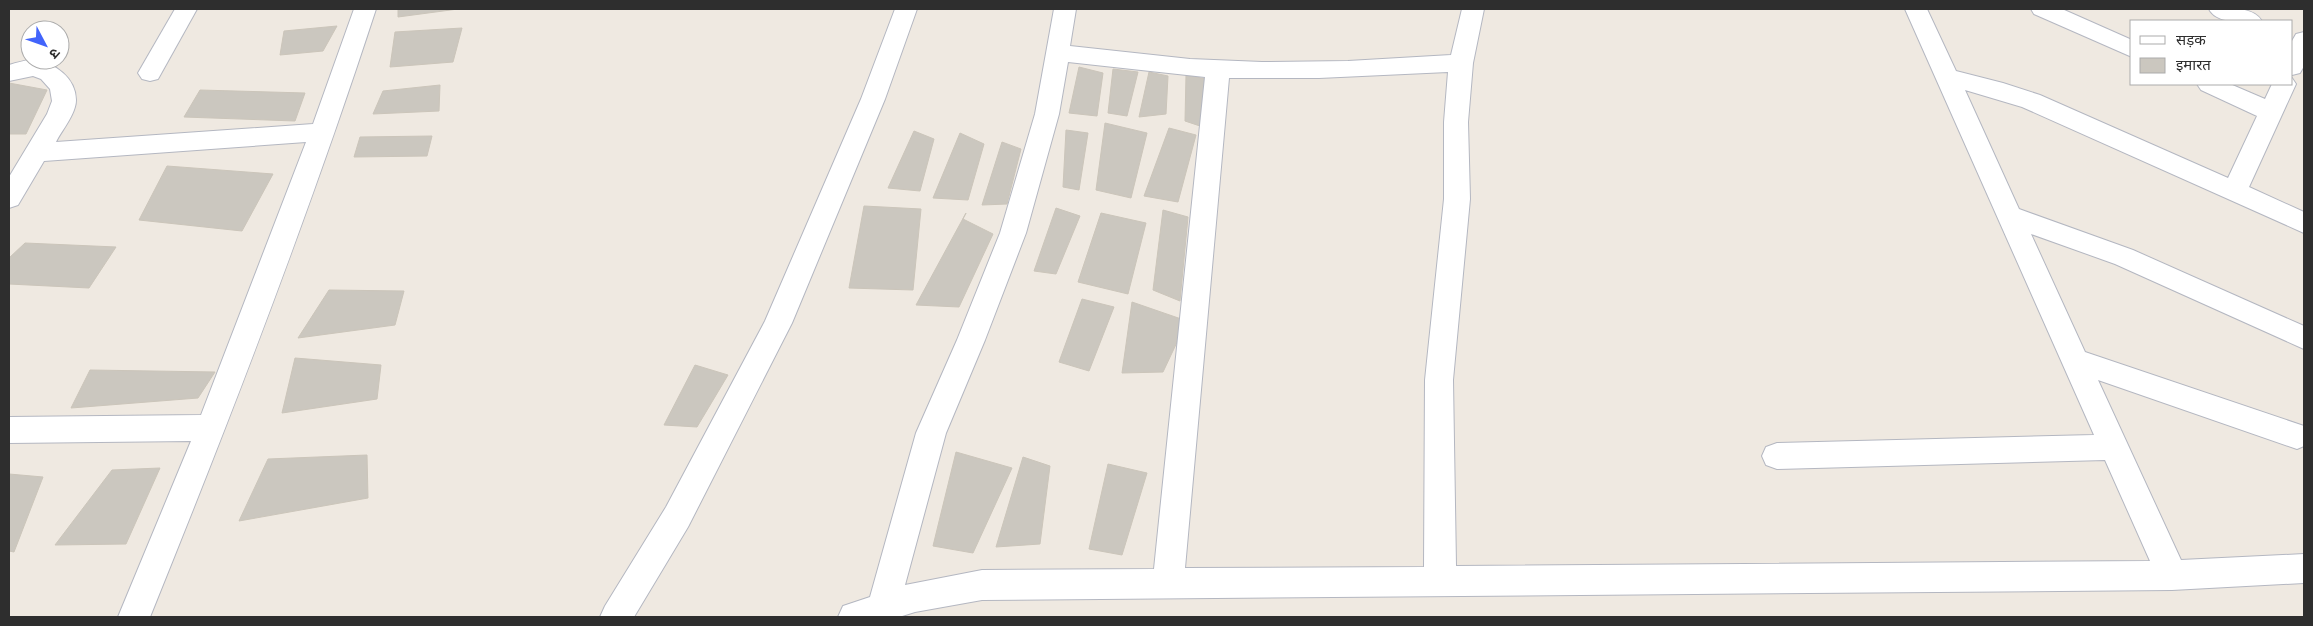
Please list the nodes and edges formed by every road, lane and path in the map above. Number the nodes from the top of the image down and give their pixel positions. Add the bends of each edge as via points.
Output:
1 (186, 9) edge
2 (365, 9) edge
3 (906, 9) edge
4 (1065, 9) edge
5 (1472, 9) edge
6 (1916, 9) edge
7 (2042, 9) edge
8 (2220, 9) edge
9 (2248, 20) edge
10 (2300, 40) edge
11 (2130, 48) edge
12 (1057, 53) junction
13 (1461, 63) junction
14 (2293, 64) edge
15 (1218, 69) junction
16 (9, 73) edge
17 (150, 73) dead end
18 (1947, 77) junction
19 (2210, 85) edge
20 (2284, 85) edge
21 (2272, 112) junction
22 (321, 132) junction
23 (37, 152) junction
24 (2234, 192) junction
25 (9, 198) edge
26 (2010, 216) junction
27 (2304, 223) edge
28 (2304, 338) edge
29 (2075, 360) junction
30 (211, 428) junction
31 (9, 430) edge
32 (2297, 436) dead end
33 (2114, 447) junction
34 (1777, 456) dead end
35 (2304, 569) edge
36 (2172, 575) junction
37 (1440, 581) junction
38 (1168, 583) junction
39 (884, 607) junction
40 (134, 617) edge
41 (616, 617) edge
42 (854, 617) edge

1 - 17 street
2 - 22 street
3 - 41 street via 873,99 778,323 677,518
4 - 12 street
5 - 13 street
6 - 18 street
7 - 11 street
8 - 9 street
10 - 14 street
12 - 15 street
12 - 39 street via 1047,114 1013,233 931,433
13 - 15 street via 1304,70
13 - 37 street via 1456,122 1457,200 1439,380
15 - 38 street
16 - 23 street via 34,68 49,73 61,86 62,108
18 - 24 street via 2031,101
18 - 26 street
19 - 21 street
20 - 21 street
21 - 24 street
22 - 23 street
22 - 30 street
23 - 25 street
24 - 27 street
26 - 28 street via 2124,257
26 - 29 street
29 - 32 street
29 - 33 street
30 - 31 street
30 - 40 street
33 - 34 street
33 - 36 street
35 - 36 street
36 - 37 street
37 - 38 street
38 - 39 street via 982,585 915,597
39 - 42 street

